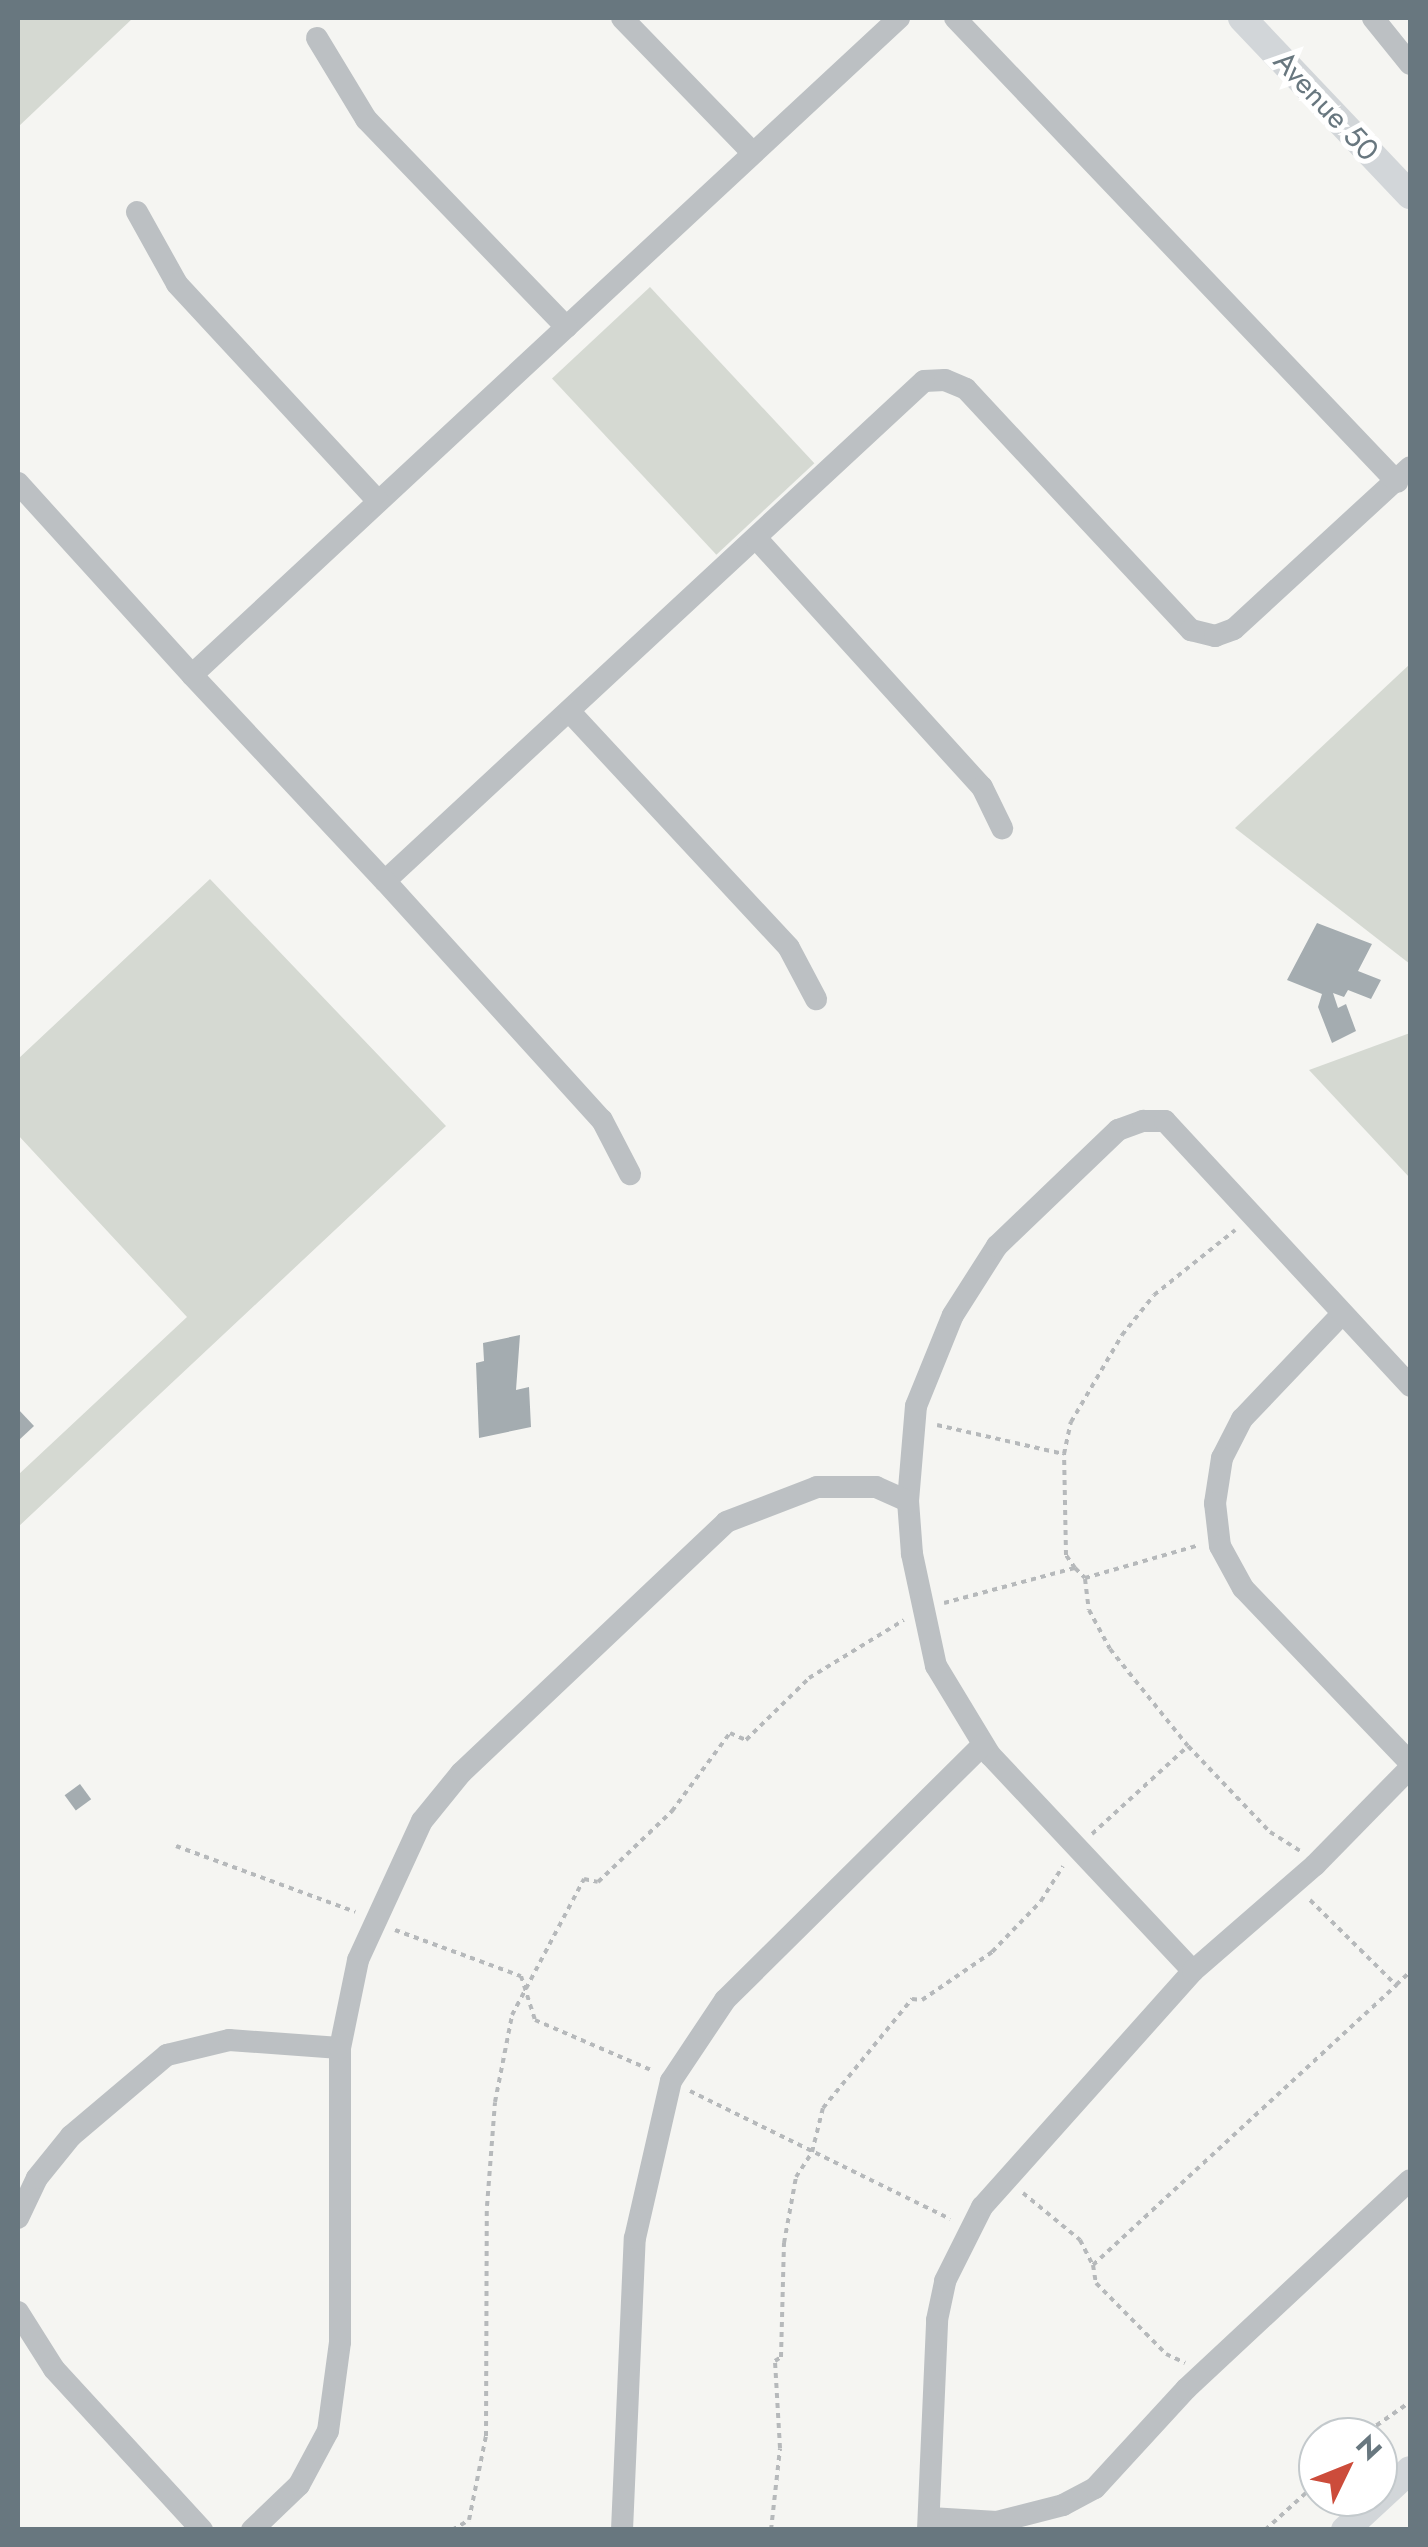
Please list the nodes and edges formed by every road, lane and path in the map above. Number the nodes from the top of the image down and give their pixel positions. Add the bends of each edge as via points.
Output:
1 (622, 18) edge
2 (899, 18) edge
3 (955, 18) edge
4 (1242, 18) edge
5 (1373, 18) edge
6 (317, 38) dead end
7 (1410, 64) edge
8 (752, 153) junction
9 (1410, 196) edge
10 (137, 212) dead end
11 (566, 327) junction
12 (1406, 474) edge
13 (18, 483) edge
14 (378, 501) junction
15 (756, 538) junction
16 (192, 675) junction
17 (569, 711) junction
18 (1002, 828) dead end
19 (385, 881) junction
20 (816, 999) dead end
21 (630, 1174) dead end
22 (1250, 1214) junction
23 (1342, 1314) junction
24 (1410, 1386) edge
25 (915, 1421) junction
26 (1064, 1454) junction
27 (908, 1501) junction
28 (1219, 1540) junction
29 (1075, 1568) junction
30 (1086, 1578) junction
31 (920, 1608) junction
32 (983, 1745) junction
33 (1188, 1746) junction
34 (1410, 1766) edge
35 (176, 1846) dead end
36 (1076, 1846) junction
37 (1315, 1865) junction
38 (1294, 1884) junction
39 (377, 1922) junction
40 (1193, 1971) junction
41 (1410, 1972) edge
42 (1396, 1985) junction
43 (526, 1994) junction
44 (340, 2048) junction
45 (671, 2082) junction
46 (812, 2152) junction
47 (1005, 2178) junction
48 (1410, 2180) edge
49 (18, 2218) edge
50 (968, 2231) junction
51 (1094, 2265) junction
52 (18, 2312) edge
53 (1200, 2375) junction
54 (1410, 2402) edge
55 (1389, 2417) edge
56 (1410, 2470) edge
57 (1298, 2500) edge
58 (929, 2524) edge
59 (202, 2530) edge
60 (252, 2530) edge
61 (452, 2530) edge
62 (622, 2530) edge
63 (771, 2530) edge
64 (1265, 2530) edge
65 (1345, 2530) edge

1 - 8 street
2 - 8 street
3 - 12 street
4 - 9 main road, Avenue 50
5 - 7 street
6 - 11 street via 366,119
8 - 11 street
10 - 14 street via 177,284
11 - 14 street
12 - 15 street via 1234,629 1215,636 1191,630 966,389 934,380 924,382
13 - 16 street
14 - 16 street
15 - 17 street
15 - 18 street via 982,787
16 - 19 street
17 - 19 street
17 - 20 street via 789,948
19 - 21 street via 602,1120
22 - 23 street
22 - 25 street via 1164,1121 1118,1130 997,1246 953,1315
22 - 26 path via 1154,1295 1122,1335 1071,1422
23 - 24 street
23 - 28 street via 1242,1419 1222,1458
25 - 26 path
25 - 27 street
26 - 29 path via 1066,1555
27 - 31 street
27 - 39 street via 876,1488 817,1487 726,1522 461,1773 395,1868
28 - 30 path
28 - 34 street via 1243,1588
29 - 30 path
29 - 31 path
30 - 33 path via 1088,1610 1110,1649
31 - 32 street via 936,1666
31 - 43 path via 808,1678 766,1712 746,1740 730,1733 672,1811 598,1882 584,1879
32 - 36 street
32 - 45 street via 725,2000
33 - 36 path
33 - 37 path via 1270,1832
34 - 37 street
35 - 39 path
36 - 40 street
36 - 46 path via 1041,1901 992,1952 922,2000 912,1998 824,2108
37 - 38 street
38 - 40 street
38 - 42 path
39 - 43 path via 520,1976
39 - 44 street via 358,1960
40 - 47 street
41 - 42 path
42 - 51 path
43 - 45 path via 535,2020
43 - 61 path via 506,2032 495,2102 486,2436 469,2520
44 - 49 street via 230,2040 167,2056 71,2136 37,2178
44 - 60 street via 335,2396 314,2461 277,2512
45 - 46 path via 784,2132
45 - 62 street via 635,2238
46 - 50 path
46 - 63 path via 796,2177 784,2243 781,2357 775,2361 780,2448
47 - 50 street
47 - 51 path via 1080,2240
48 - 53 street
50 - 58 street via 945,2280 937,2320
51 - 53 path via 1096,2283 1166,2354
52 - 59 street via 54,2369
53 - 58 street via 1123,2461 1080,2496 997,2522
54 - 55 path
56 - 65 main road
57 - 64 path

